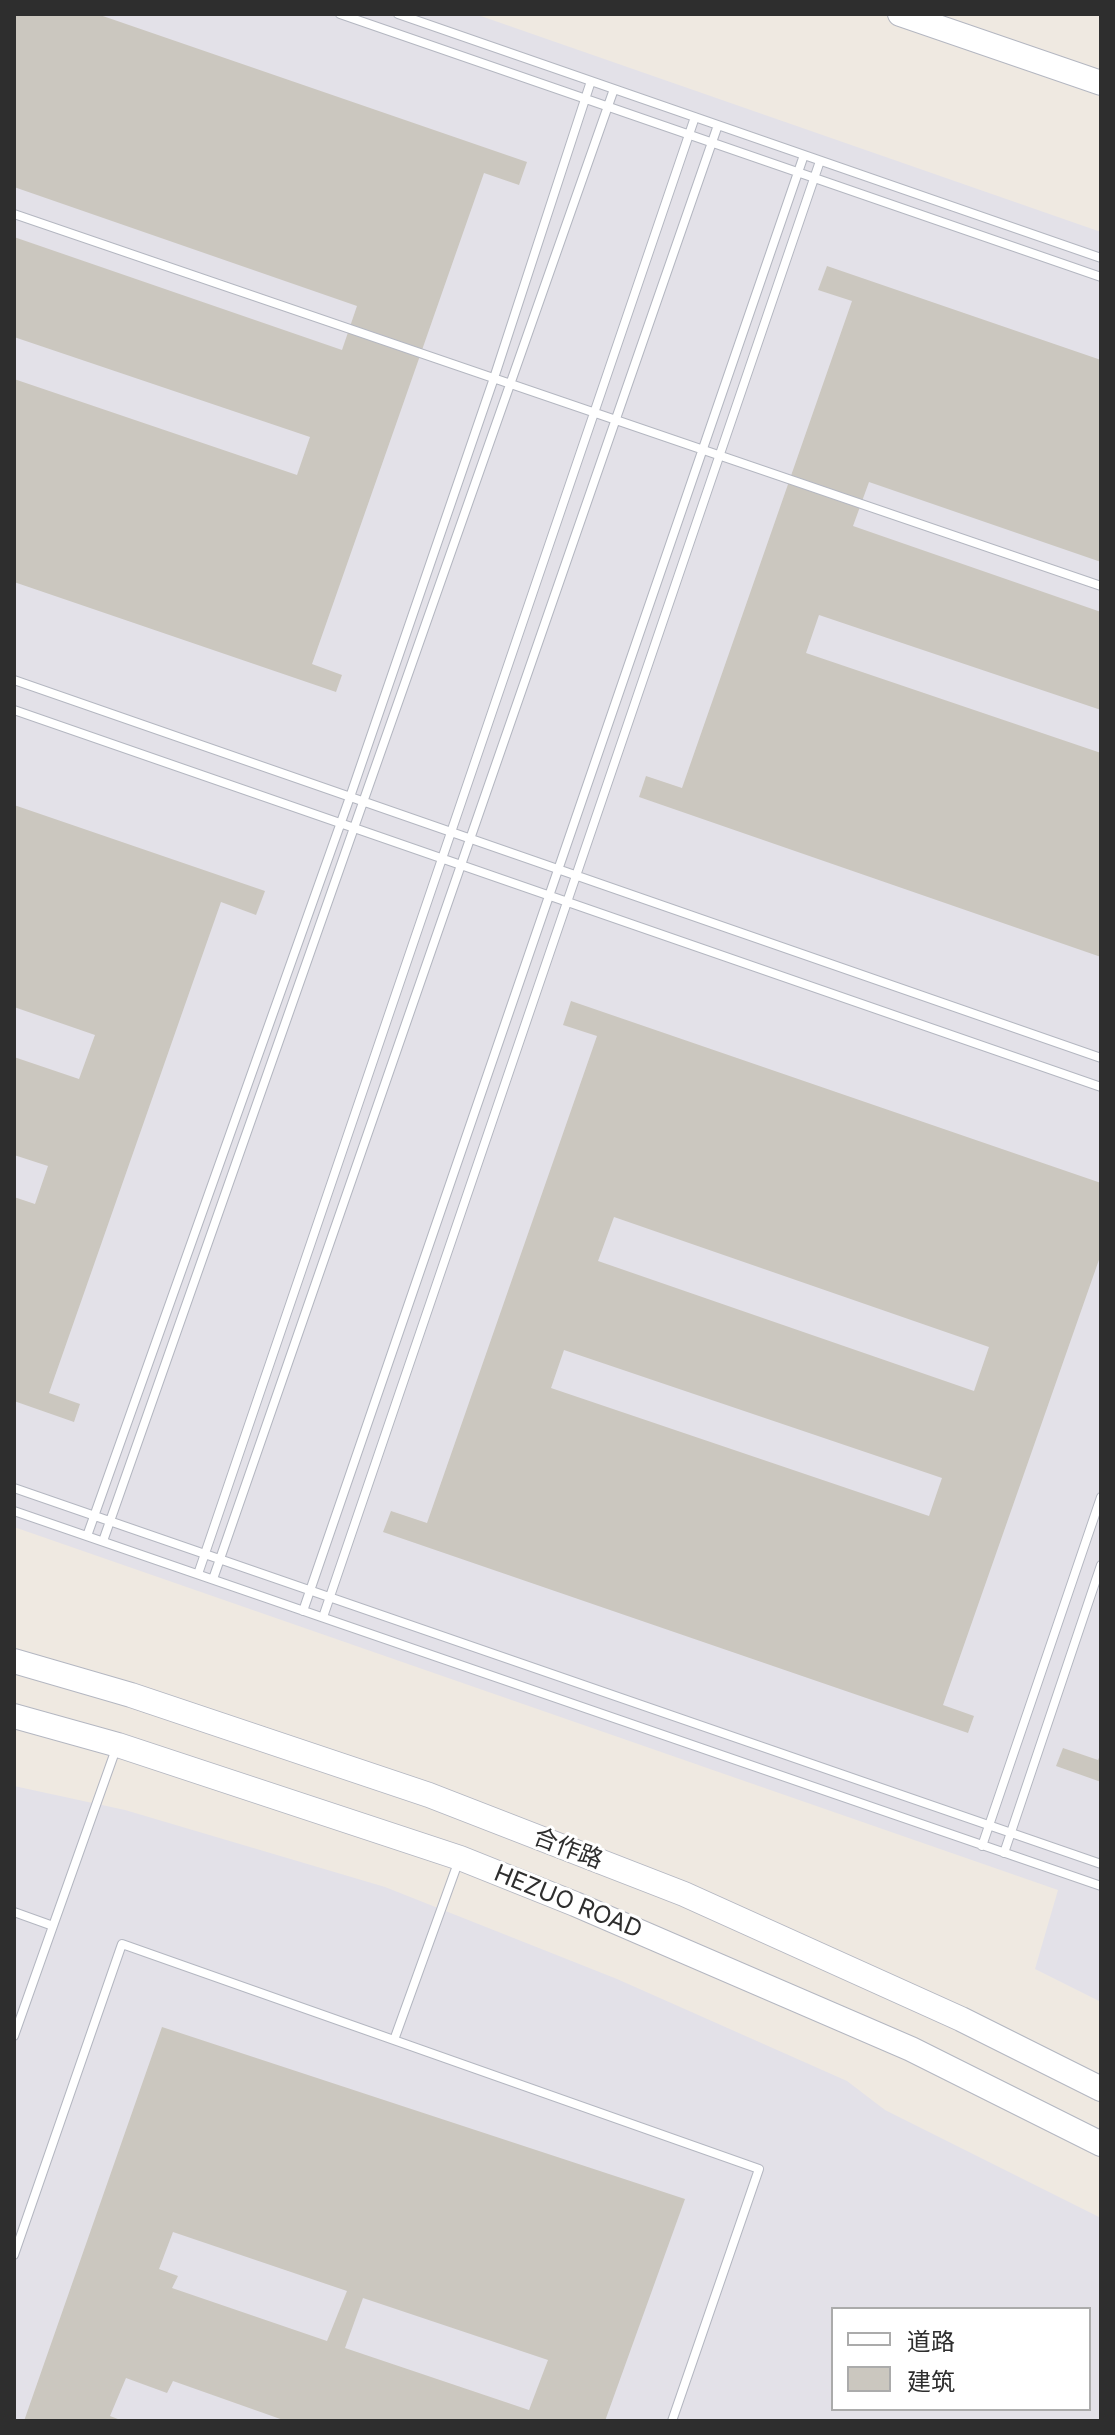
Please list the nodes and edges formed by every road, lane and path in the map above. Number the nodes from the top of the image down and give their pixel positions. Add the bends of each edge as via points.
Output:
1 (340, 14) edge
2 (398, 14) edge
3 (900, 14) edge
4 (591, 81) junction
5 (1101, 83) edge
6 (614, 89) junction
7 (584, 99) junction
8 (608, 107) junction
9 (695, 117) junction
10 (718, 125) junction
11 (689, 135) junction
12 (712, 143) junction
13 (804, 155) junction
14 (820, 161) junction
15 (797, 172) junction
16 (814, 178) junction
17 (14, 214) edge
18 (1101, 258) edge
19 (1101, 277) edge
20 (494, 378) junction
21 (510, 384) junction
22 (594, 413) junction
23 (616, 420) junction
24 (702, 450) junction
25 (719, 455) junction
26 (1101, 586) edge
27 (14, 680) edge
28 (14, 710) edge
29 (350, 797) junction
30 (363, 802) junction
31 (340, 823) junction
32 (354, 828) junction
33 (451, 832) junction
34 (470, 839) junction
35 (442, 859) junction
36 (461, 865) junction
37 (558, 869) junction
38 (576, 876) junction
39 (549, 895) junction
40 (567, 902) junction
41 (1101, 1058) edge
42 (1101, 1087) edge
43 (14, 1488) edge
44 (1101, 1497) edge
45 (14, 1511) edge
46 (95, 1516) junction
47 (110, 1521) junction
48 (87, 1536) junction
49 (103, 1541) junction
50 (205, 1554) junction
51 (220, 1559) junction
52 (1101, 1565) edge
53 (198, 1574) junction
54 (213, 1579) junction
55 (310, 1590) junction
56 (330, 1597) junction
57 (303, 1611) junction
58 (323, 1617) junction
59 (14, 1661) edge
60 (14, 1716) edge
61 (118, 1745) junction
62 (989, 1826) junction
63 (1010, 1833) junction
64 (982, 1846) junction
65 (1004, 1853) junction
66 (460, 1858) junction
67 (1101, 1864) edge
68 (1101, 1886) edge
69 (14, 1912) edge
70 (53, 1926) junction
71 (14, 2036) edge
72 (394, 2040) junction
73 (1101, 2089) edge
74 (1101, 2144) edge
75 (14, 2255) edge
76 (672, 2421) edge

1 - 7 lane
2 - 4 lane
3 - 5 main road
4 - 6 lane
4 - 7 lane
6 - 8 lane
6 - 9 lane
7 - 8 lane
7 - 20 lane
8 - 11 lane
8 - 21 lane
9 - 10 lane
9 - 11 lane
10 - 12 lane
10 - 13 lane
11 - 12 lane
11 - 22 lane
12 - 15 lane
12 - 23 lane
13 - 14 lane
13 - 15 lane
14 - 16 lane
14 - 18 lane
15 - 16 lane
15 - 24 lane
16 - 19 lane
16 - 25 lane
17 - 20 lane
20 - 21 lane
20 - 29 lane
21 - 22 lane
21 - 30 lane
22 - 23 lane
22 - 33 lane
23 - 24 lane
23 - 34 lane
24 - 25 lane
24 - 37 lane
25 - 26 lane
25 - 38 lane
27 - 29 lane
28 - 31 lane
29 - 30 lane
29 - 31 lane
30 - 32 lane
30 - 33 lane
31 - 32 lane
31 - 46 lane
32 - 35 lane
32 - 47 lane
33 - 34 lane
33 - 35 lane
34 - 36 lane
34 - 37 lane
35 - 36 lane
35 - 50 lane
36 - 39 lane
36 - 51 lane
37 - 38 lane
37 - 39 lane
38 - 40 lane
38 - 41 lane
39 - 40 lane
39 - 55 lane
40 - 42 lane
40 - 56 lane
43 - 46 lane
44 - 62 lane
45 - 48 lane
46 - 47 lane
46 - 48 lane
47 - 49 lane
47 - 50 lane
48 - 49 lane
49 - 53 lane
50 - 51 lane
50 - 53 lane
51 - 54 lane
51 - 55 lane
52 - 63 lane
53 - 54 lane
54 - 57 lane
55 - 56 lane
55 - 57 lane
56 - 58 lane
56 - 62 lane
57 - 58 lane
58 - 64 lane
59 - 73 main road, 合作路 via 429,1795 656,1883 961,2019
60 - 61 main road, HEZUO ROAD
61 - 66 main road, HEZUO ROAD
61 - 70 lane
62 - 63 lane
62 - 64 lane
63 - 65 lane
63 - 67 lane
64 - 65 lane
65 - 68 lane
66 - 72 lane
66 - 74 main road, HEZUO ROAD via 911,2049
69 - 70 lane
70 - 71 lane
72 - 75 lane via 122,1944
72 - 76 lane via 759,2169

